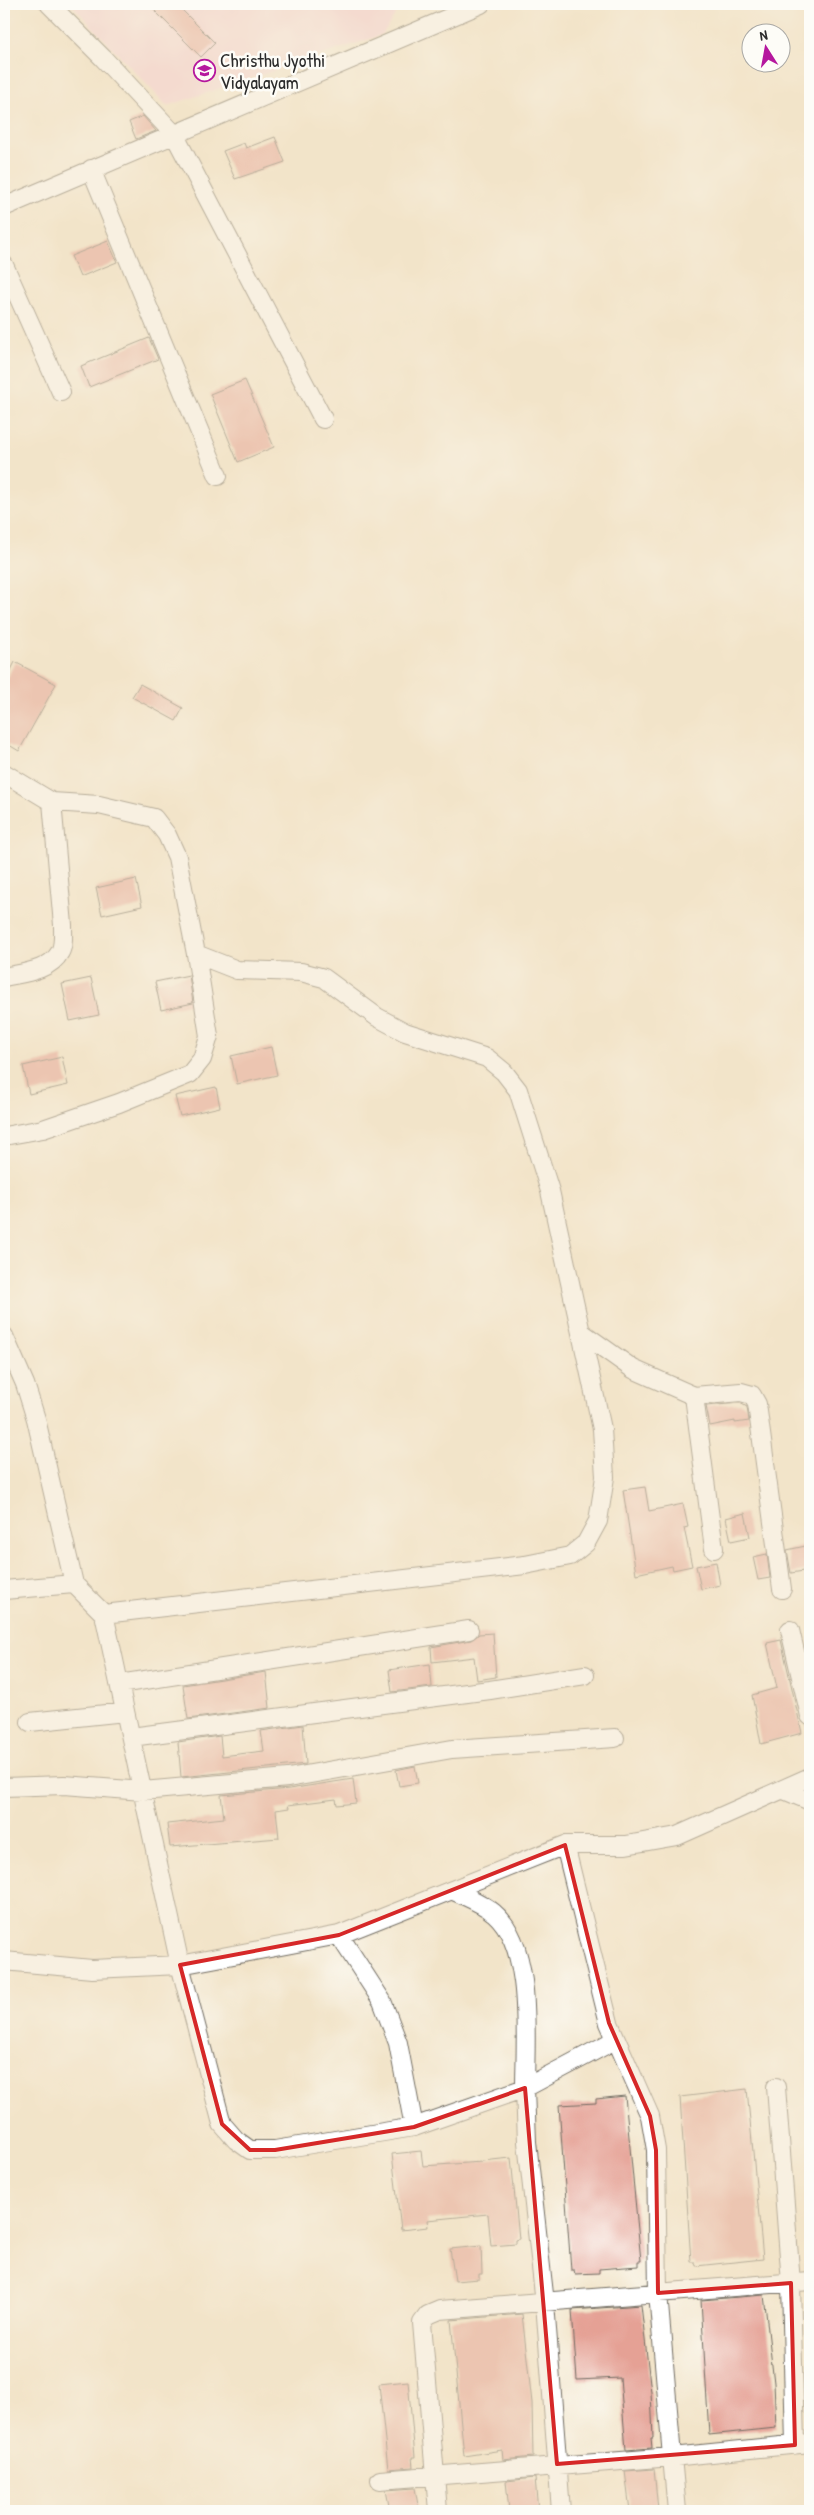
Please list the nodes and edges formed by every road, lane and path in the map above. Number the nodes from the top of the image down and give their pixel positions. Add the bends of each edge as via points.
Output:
1 (49, 4) edge
2 (481, 4) edge
3 (174, 134) junction
4 (91, 169) junction
5 (4, 207) edge
6 (4, 265) edge
7 (61, 392) dead end
8 (323, 419) dead end
9 (218, 476) dead end
10 (4, 773) edge
11 (52, 802) junction
12 (196, 954) junction
13 (4, 977) edge
14 (4, 1136) edge
15 (581, 1332) junction
16 (4, 1336) edge
17 (694, 1396) junction
18 (714, 1549) dead end
19 (74, 1584) junction
20 (782, 1589) dead end
21 (4, 1590) edge
22 (104, 1614) junction
23 (469, 1630) dead end
24 (790, 1630) dead end
25 (585, 1674) dead end
26 (119, 1684) junction
27 (125, 1712) junction
28 (810, 1716) edge
29 (30, 1722) dead end
30 (131, 1737) junction
31 (615, 1738) dead end
32 (810, 1777) edge
33 (4, 1787) edge
34 (784, 1790) junction
35 (143, 1791) junction
36 (810, 1801) edge
37 (566, 1846) junction
38 (454, 1891) junction
39 (339, 1935) junction
40 (4, 1961) edge
41 (180, 1965) junction
42 (615, 2040) junction
43 (776, 2087) dead end
44 (525, 2088) junction
45 (414, 2127) junction
46 (810, 2281) edge
47 (791, 2282) junction
48 (658, 2294) junction
49 (545, 2303) junction
50 (803, 2444) edge
51 (672, 2457) junction
52 (557, 2464) junction
53 (435, 2476) junction
54 (380, 2480) dead end
55 (438, 2511) edge
56 (561, 2511) edge
57 (677, 2511) edge

1 - 3 street
2 - 3 street
3 - 4 street
3 - 8 street
4 - 5 street
4 - 9 street
6 - 7 street
10 - 11 street
11 - 12 street via 99,805 154,818 167,835 177,857
11 - 13 street via 63,925 60,954 32,972
12 - 14 street via 209,1036 202,1059 190,1074 43,1129
12 - 15 street via 237,970 301,972 324,978 377,1017 405,1032 487,1058 504,1072 518,1090 550,1191
15 - 17 street via 633,1369
15 - 22 street via 602,1429 605,1477 598,1522 586,1543 570,1556 525,1565
16 - 19 street via 36,1419
17 - 18 street
17 - 20 street via 741,1392 752,1395 758,1404
19 - 21 street
19 - 22 street
22 - 26 street
23 - 26 street
24 - 28 street
25 - 30 street via 490,1690
26 - 27 street
27 - 29 street
27 - 30 street
30 - 35 street
31 - 35 street via 452,1750 288,1778
32 - 34 street
33 - 35 street via 64,1785
34 - 36 street
34 - 37 street via 677,1836 626,1845
35 - 41 street
37 - 38 street
37 - 42 street
38 - 39 street
38 - 44 street via 494,1912 513,1938 521,1969 526,2022
39 - 41 street
39 - 45 street via 382,2001 398,2043
40 - 41 street via 92,1969
41 - 45 street via 222,2124 250,2150 275,2150
42 - 44 street
42 - 48 street via 650,2116 656,2150
43 - 47 street
44 - 45 street
44 - 49 street via 527,2142
46 - 47 street
47 - 48 street
47 - 50 street
48 - 49 street
48 - 51 street
49 - 52 street
49 - 53 street via 440,2310 428,2315 422,2323
50 - 51 street
51 - 52 street
51 - 57 street
52 - 53 street
52 - 56 street
53 - 54 street
53 - 55 street

